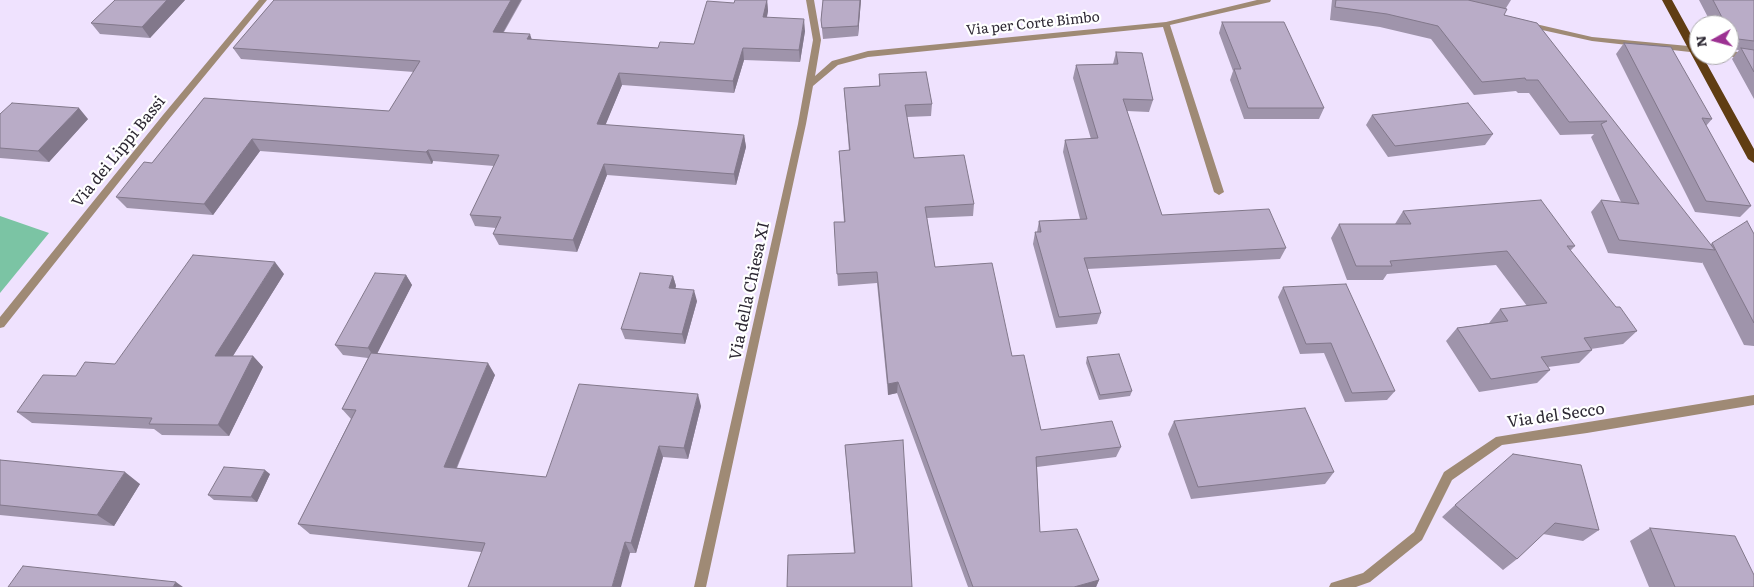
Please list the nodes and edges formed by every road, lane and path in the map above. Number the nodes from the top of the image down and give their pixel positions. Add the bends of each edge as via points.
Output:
1 (263, 0) edge
2 (810, 0) edge
3 (1267, 0) edge
4 (1667, 0) edge
5 (1521, 23) edge
6 (1166, 24) junction
7 (1689, 38) edge
8 (1689, 49) edge
9 (1739, 55) edge
10 (1754, 57) edge
11 (1704, 65) edge
12 (809, 84) junction
13 (1754, 159) edge
14 (1219, 192) dead end
15 (0, 324) edge
16 (1754, 400) edge
17 (700, 587) edge
18 (1335, 587) edge

1 - 15 street, Via dei Lippi Bassi
2 - 12 street, Via della Chiesa XI via 816,40
3 - 6 street, Via per Corte Bimbo
4 - 7 main road
5 - 8 street via 1592,39
6 - 12 street, Via per Corte Bimbo via 868,54 835,62
6 - 14 street
9 - 10 street
11 - 13 main road
12 - 17 street, Via della Chiesa XI
16 - 18 street, Via del Secco via 1500,440 1448,476 1418,536 1366,578

